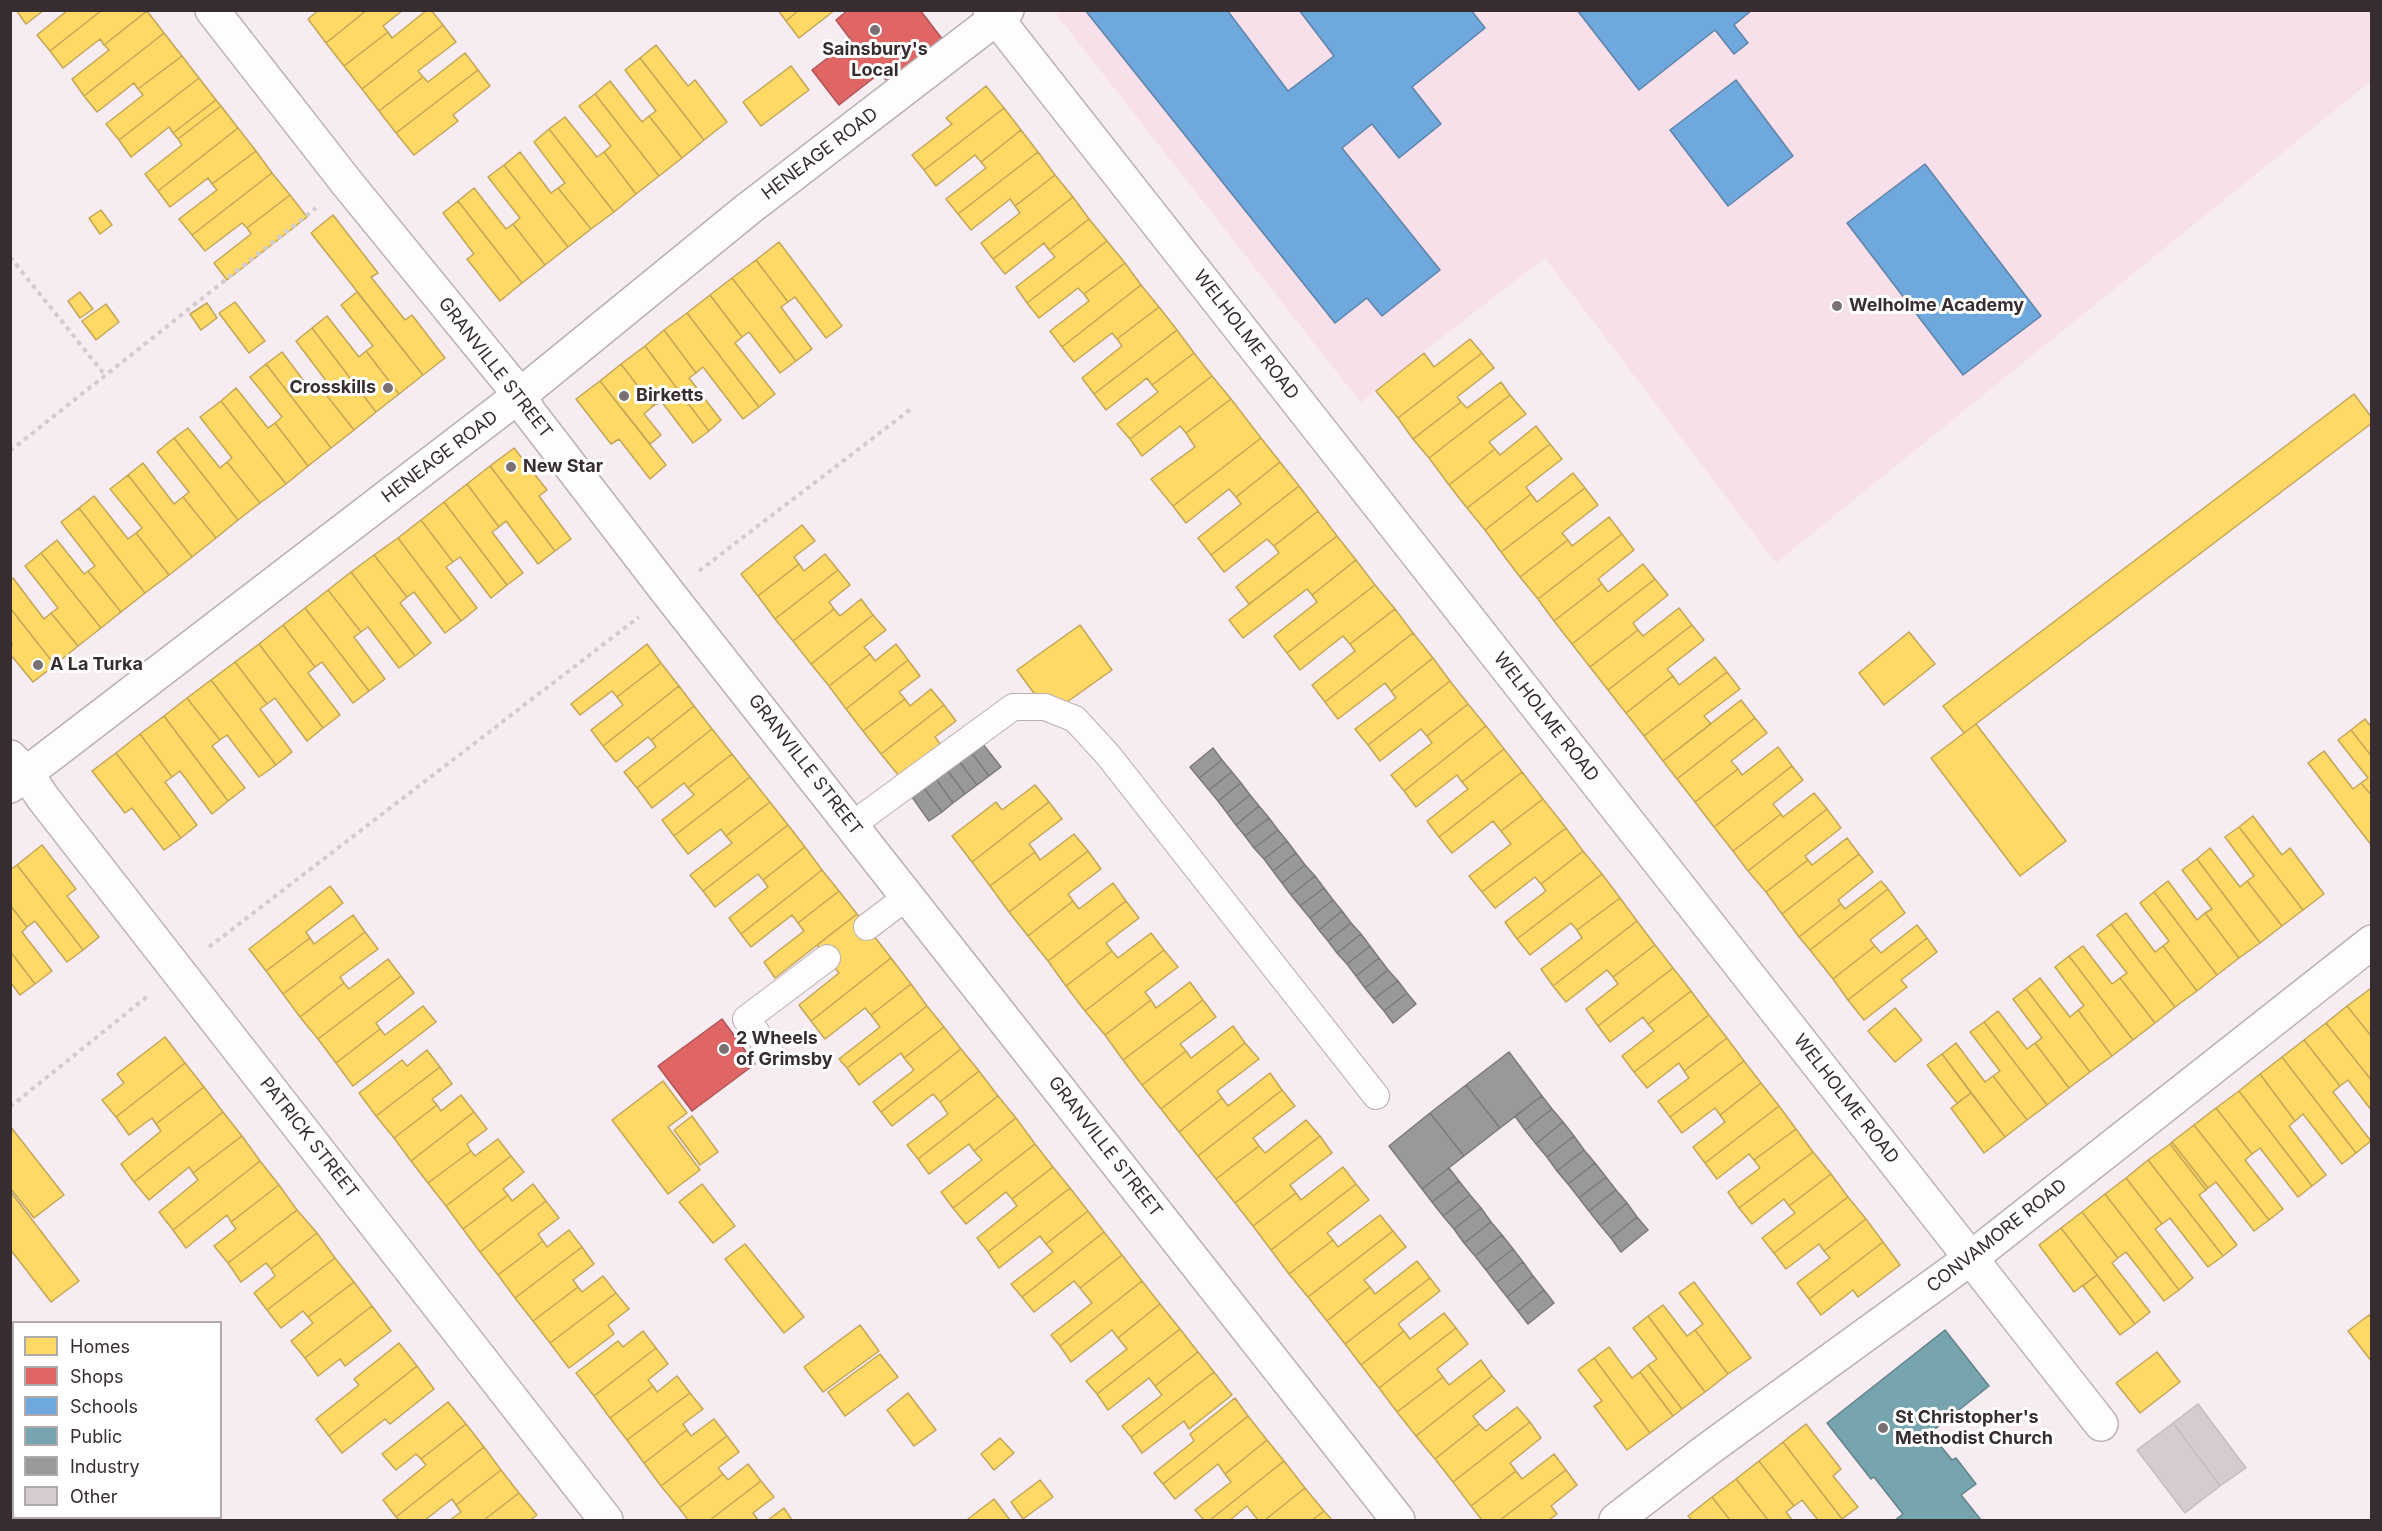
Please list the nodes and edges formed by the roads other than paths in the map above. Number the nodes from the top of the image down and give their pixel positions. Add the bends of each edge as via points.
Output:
1 (212, 10) edge
2 (998, 14) edge
3 (520, 395) junction
4 (16, 772) edge
5 (852, 825) junction
6 (908, 896) junction
7 (867, 927) dead end
8 (2372, 942) edge
9 (826, 958) dead end
10 (769, 1048) dead end
11 (1376, 1096) dead end
12 (1971, 1258) junction
13 (2101, 1424) dead end
14 (606, 1521) edge
15 (1398, 1521) edge
16 (1616, 1521) edge

1 - 3 street, GRANVILLE STREET
2 - 3 street, HENEAGE ROAD via 748,209
2 - 12 street, WELHOLME ROAD
3 - 4 street, HENEAGE ROAD
3 - 5 street, GRANVILLE STREET via 669,594
4 - 14 street, PATRICK STREET via 43,798 179,970
5 - 6 street, GRANVILLE STREET
5 - 11 lane via 1013,707 1045,707 1075,719 1108,755
6 - 7 lane
6 - 15 street, GRANVILLE STREET
8 - 12 street, CONVAMORE ROAD
9 - 10 lane via 747,1019
12 - 13 street, WELHOLME ROAD
12 - 16 street, CONVAMORE ROAD

